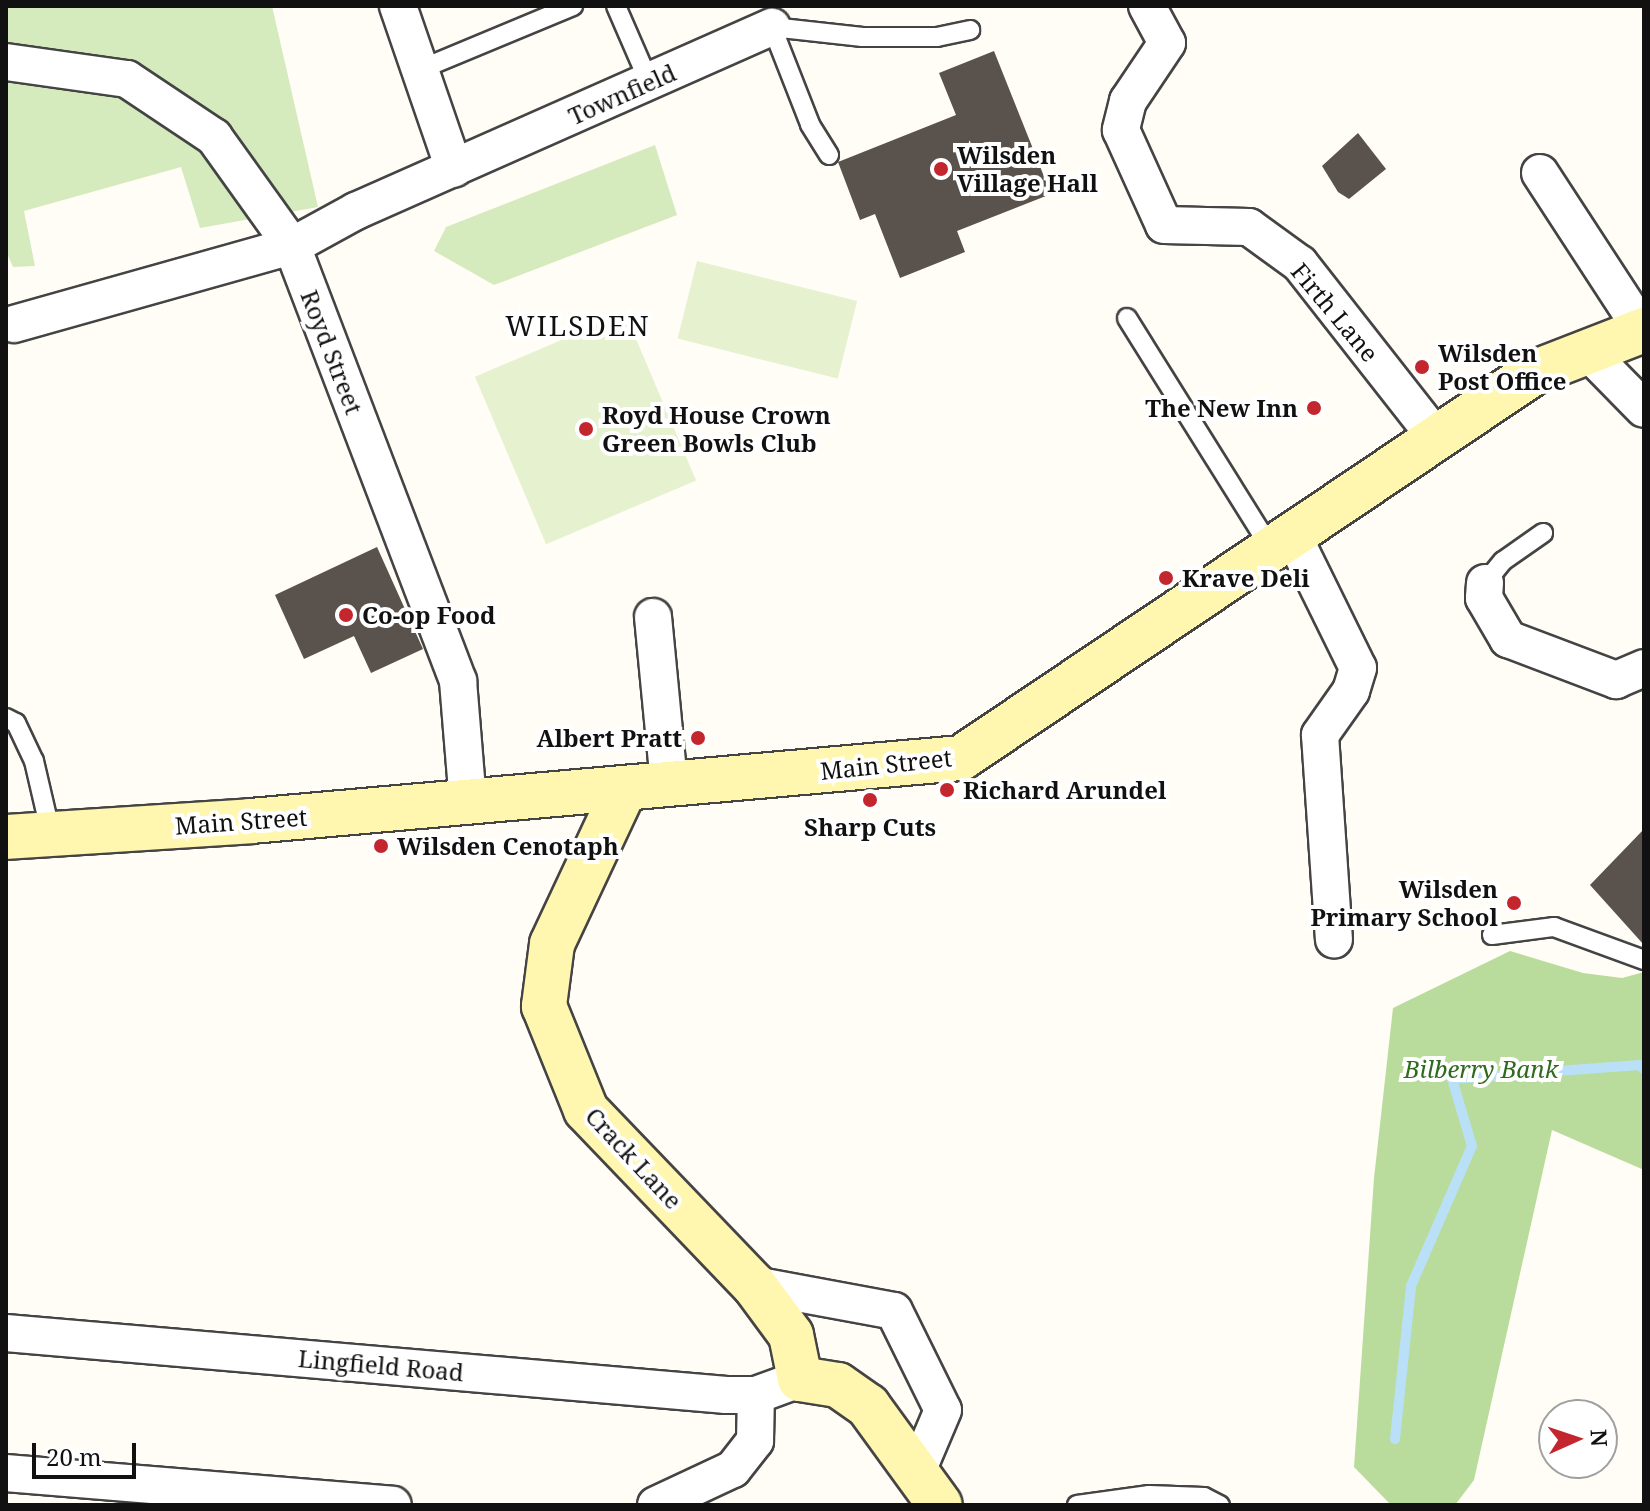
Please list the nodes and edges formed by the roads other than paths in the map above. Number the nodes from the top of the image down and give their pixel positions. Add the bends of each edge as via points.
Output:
1 (398, 6) edge
2 (573, 6) edge
3 (616, 6) edge
4 (1147, 6) edge
5 (772, 27) junction
6 (970, 30) dead end
7 (6, 62) edge
8 (419, 70) junction
9 (649, 82) junction
10 (829, 155) dead end
11 (454, 169) junction
12 (1540, 173) dead end
13 (292, 246) junction
14 (1127, 318) dead end
15 (14, 324) dead end
16 (1644, 331) edge
17 (1589, 353) junction
18 (1644, 409) edge
19 (1434, 435) junction
20 (1543, 533) dead end
21 (1283, 543) junction
22 (1485, 583) joint
23 (653, 617) dead end
24 (1644, 668) edge
25 (6, 718) edge
26 (669, 784) junction
27 (625, 788) junction
28 (468, 802) junction
29 (51, 834) junction
30 (6, 837) edge
31 (1492, 935) dead end
32 (1334, 940) dead end
33 (1644, 960) edge
34 (754, 1285) junction
35 (6, 1333) edge
36 (800, 1379) junction
37 (756, 1395) junction
38 (6, 1473) edge
39 (929, 1487) edge
40 (64, 1492) edge
41 (393, 1505) edge
42 (656, 1505) edge
43 (1077, 1505) edge
44 (1220, 1505) edge

1 - 8 street
2 - 8 lane
3 - 9 lane
4 - 19 street, Firth Lane via 1167,43 1128,101 1121,130 1164,225 1249,227 1300,264
5 - 6 lane via 862,37 937,37
5 - 9 street, Townfield
5 - 10 lane via 810,124
7 - 13 street, Royd Street via 127,79 214,137
8 - 11 street
9 - 11 street, Townfield
11 - 13 street, Townfield via 356,211
12 - 16 street
13 - 15 street, Townfield
13 - 28 street, Royd Street via 458,681
14 - 21 lane
16 - 17 street, Main Street
17 - 18 street
17 - 19 street, Main Street via 1533,373
19 - 21 street, Main Street
20 - 22 lane via 1503,561
21 - 26 street, Main Street via 961,758
21 - 32 street via 1358,668 1351,691 1320,735
22 - 24 street via 1484,598 1508,639 1616,680
23 - 26 street
25 - 29 lane via 16,723 34,761
26 - 27 street, Main Street
27 - 28 street, Main Street
27 - 34 street, Crack Lane via 552,944 544,1006 586,1110
28 - 29 street, Main Street
29 - 30 street, Main Street
31 - 33 lane via 1554,927
34 - 36 street, Crack Lane via 791,1335
34 - 39 street via 894,1311 943,1410
35 - 37 street, Lingfield Road
36 - 37 street, Lingfield Road
36 - 39 street via 838,1385 868,1406
37 - 42 street via 755,1441 733,1469
38 - 40 street
40 - 41 street
43 - 44 lane via 1149,1495 1204,1497

